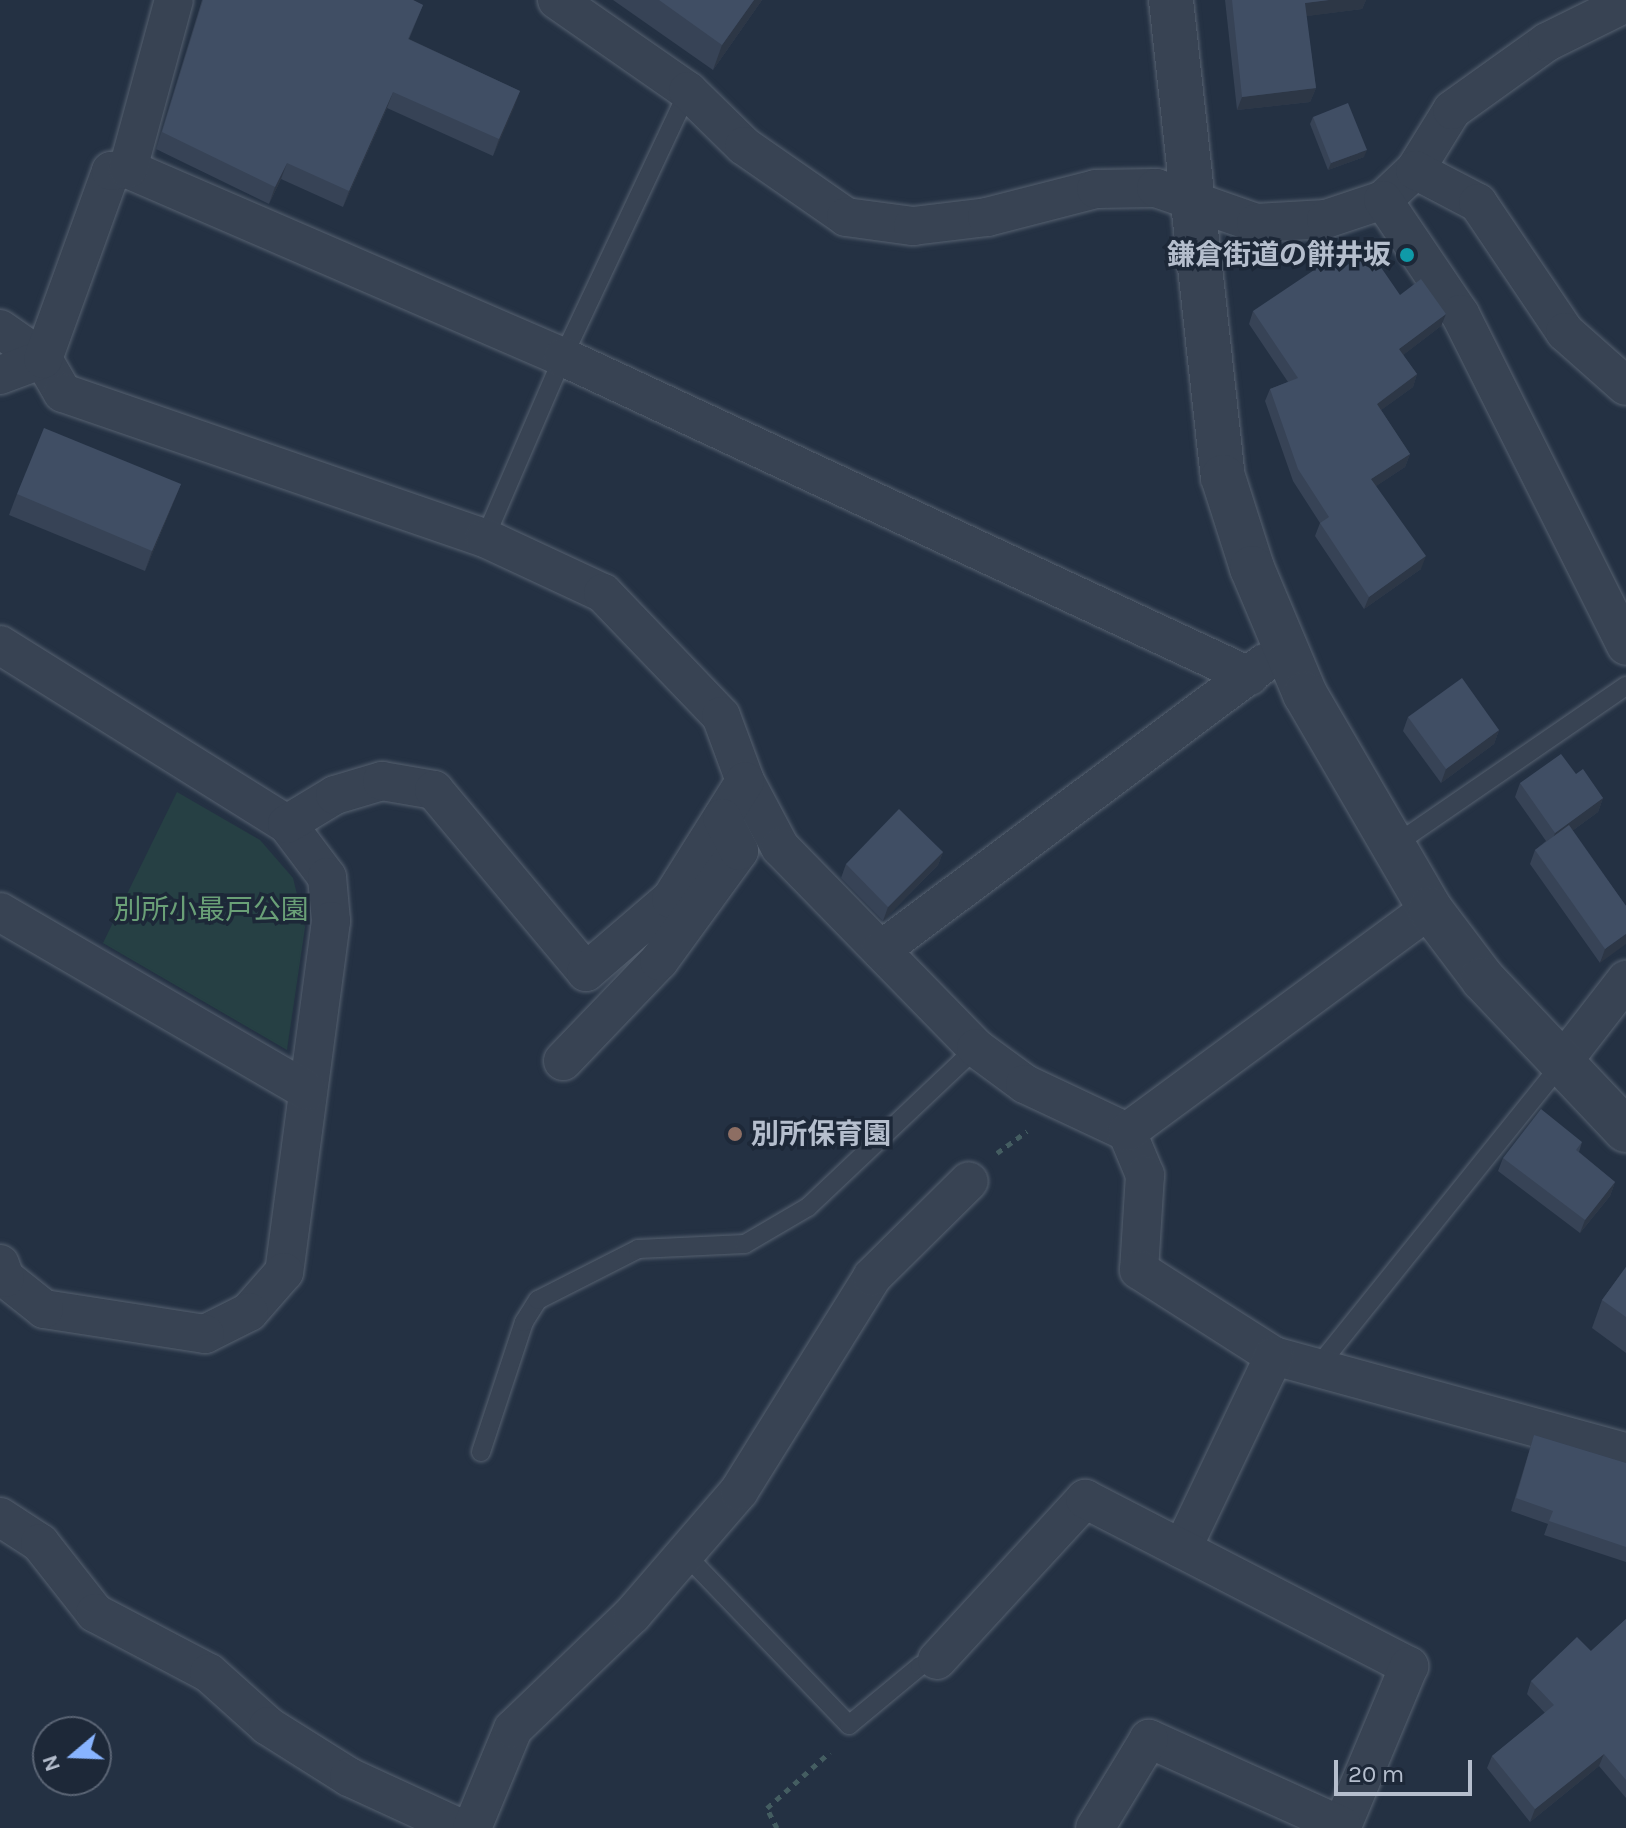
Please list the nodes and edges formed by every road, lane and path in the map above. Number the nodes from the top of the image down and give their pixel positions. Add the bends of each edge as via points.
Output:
1 (174, 0) edge
2 (557, 0) edge
3 (1171, 0) edge
4 (1626, 3) edge
5 (688, 91) junction
6 (128, 169) junction
7 (1415, 170) junction
8 (1193, 198) junction
9 (1383, 200) junction
10 (0, 329) edge
11 (563, 357) junction
12 (43, 359) junction
13 (0, 375) edge
14 (1626, 386) edge
15 (485, 538) junction
16 (0, 645) edge
17 (1626, 646) edge
18 (1287, 647) junction
19 (1249, 676) junction
20 (1626, 686) edge
21 (745, 781) junction
22 (722, 818) junction
23 (287, 824) junction
24 (1393, 846) junction
25 (1430, 909) junction
26 (0, 912) edge
27 (881, 950) junction
28 (1626, 980) edge
29 (976, 1048) junction
30 (563, 1061) dead end
31 (1560, 1065) junction
32 (308, 1091) junction
33 (1626, 1130) edge
34 (1127, 1132) junction
35 (969, 1181) dead end
36 (0, 1264) edge
37 (1274, 1356) junction
38 (1316, 1369) junction
39 (481, 1452) dead end
40 (1626, 1452) edge
41 (0, 1517) edge
42 (1182, 1549) junction
43 (685, 1554) junction
44 (937, 1660) joint
45 (849, 1725) junction
46 (437, 1822) edge
47 (472, 1828) edge
48 (777, 1828) edge
49 (1095, 1828) edge

1 - 6 street
2 - 5 street
3 - 8 street
4 - 7 street via 1547,42 1476,91 1452,110
5 - 8 street via 744,146 846,217 913,226 987,217 1096,189 1156,188
5 - 11 lane
6 - 11 street
6 - 12 street via 111,171
7 - 9 street
7 - 14 street via 1478,203 1565,332
8 - 9 street via 1256,223 1326,219
8 - 18 street via 1223,477 1252,568
9 - 17 street via 1460,314
10 - 12 street
11 - 15 lane
11 - 19 street
12 - 13 street
12 - 15 street via 63,393
15 - 21 street via 603,593 721,716
16 - 23 street
18 - 19 street
18 - 24 street via 1305,694
19 - 27 street
20 - 24 lane
21 - 22 street
21 - 27 street via 780,847
22 - 23 street via 671,899 586,972 434,790 382,781 335,795
22 - 30 street via 739,851 659,961
23 - 32 street via 327,877 331,921
24 - 25 street
25 - 31 street
25 - 34 street
26 - 32 street
27 - 29 street
28 - 31 street
29 - 34 street via 1025,1084
29 - 39 lane via 808,1207 745,1244 638,1249 582,1273 538,1300 524,1322
31 - 33 street
31 - 38 lane
32 - 36 street via 284,1272 249,1312 205,1334 44,1309 5,1278
34 - 37 street via 1145,1175 1139,1270
35 - 43 street via 872,1277 739,1491
37 - 38 street
37 - 42 street
38 - 40 street
41 - 46 street via 40,1543 95,1613 209,1673 268,1726 349,1777
42 - 44 street via 1085,1499
42 - 49 street via 1409,1666 1342,1826 1149,1739
43 - 45 lane
43 - 47 street via 632,1615 513,1729
44 - 45 lane via 920,1666
45 - 48 path via 848,1736 767,1808

